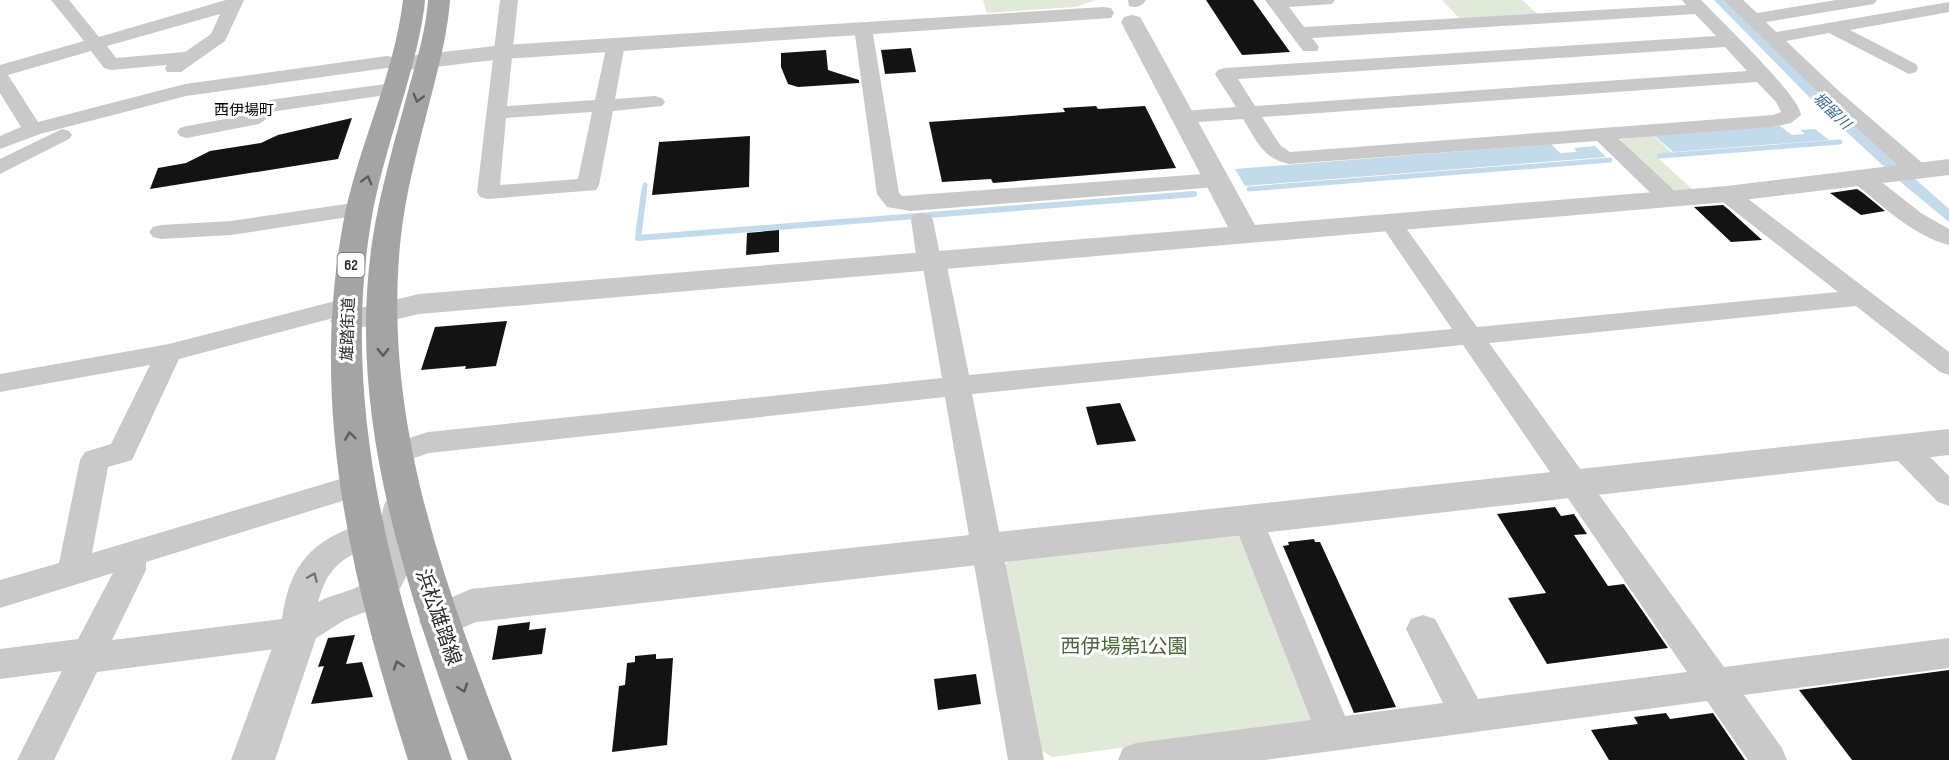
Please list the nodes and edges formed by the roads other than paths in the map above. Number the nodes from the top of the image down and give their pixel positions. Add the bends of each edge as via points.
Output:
1 (60, 0) edge
2 (169, 0) edge
3 (414, 0) edge
4 (439, 0) edge
5 (509, 0) edge
6 (1326, 0) edge
7 (1733, 0) edge
8 (1789, 0) edge
9 (1868, 0) edge
10 (1275, 2) edge
11 (234, 3) edge
12 (1695, 4) edge
13 (1949, 7) edge
14 (1135, 8) edge
15 (1809, 10) junction
16 (186, 17) junction
17 (1752, 19) junction
18 (863, 28) junction
19 (1833, 28) junction
20 (1300, 33) junction
21 (1772, 38) junction
22 (1729, 41) junction
23 (95, 44) junction
24 (616, 44) junction
25 (503, 52) junction
26 (189, 57) junction
27 (1325, 67) junction
28 (1909, 68) dead end
29 (0, 71) edge
30 (407, 71) junction
31 (1762, 76) junction
32 (0, 77) edge
33 (164, 95) junction
34 (656, 102) dead end
35 (604, 105) junction
36 (1249, 112) junction
37 (496, 113) junction
38 (1183, 117) junction
39 (78, 118) junction
40 (33, 130) junction
41 (187, 132) dead end
42 (1602, 134) junction
43 (0, 143) edge
44 (1949, 166) edge
45 (0, 168) edge
46 (1916, 172) junction
47 (1874, 177) junction
48 (1217, 180) junction
49 (1727, 194) junction
50 (1670, 199) junction
51 (360, 209) junction
52 (922, 220) dead end
53 (1390, 222) junction
54 (161, 232) dead end
55 (1246, 234) junction
56 (1949, 238) edge
57 (932, 261) junction
58 (1861, 298) junction
59 (382, 313) junction
60 (347, 314) junction
61 (1471, 337) junction
62 (169, 353) junction
63 (1949, 366) edge
64 (0, 383) edge
65 (957, 386) junction
66 (1949, 442) edge
67 (1902, 447) junction
68 (395, 463) junction
69 (1574, 484) junction
70 (357, 485) junction
71 (1949, 494) edge
72 (1248, 520) junction
73 (365, 536) junction
74 (987, 549) junction
75 (131, 554) junction
76 (73, 571) junction
77 (378, 592) junction
78 (0, 594) edge
79 (439, 621) junction
80 (1424, 629) dead end
81 (298, 633) junction
82 (1949, 653) edge
83 (87, 656) junction
84 (0, 664) edge
85 (1715, 684) junction
86 (1467, 716) junction
87 (1335, 734) junction
88 (35, 760) edge
89 (253, 760) edge
90 (430, 760) edge
91 (490, 760) edge
92 (1026, 760) edge
93 (1136, 760) edge
94 (1769, 760) edge

1 - 23 street
2 - 16 street
3 - 30 main road, 雄踏街道 / 62
4 - 30 main road, 雄踏街道 / 62 via 435,33
5 - 25 street
6 - 10 street
7 - 17 street
8 - 15 street
9 - 15 street
10 - 20 street
11 - 16 street
11 - 26 street via 219,37
12 - 20 street
12 - 22 street
13 - 19 street
14 - 18 street via 1111,3 1103,7 1103,13
14 - 38 street
15 - 17 street
16 - 23 street
17 - 21 street
18 - 24 street
18 - 48 street via 888,194 895,202 910,204
19 - 21 street
19 - 28 street
20 - 27 street
21 - 46 street
22 - 27 street
22 - 31 street
23 - 26 street via 111,64
23 - 29 street
24 - 25 street
24 - 35 street
25 - 30 street
25 - 37 street
26 - 33 street via 172,69 162,91
27 - 36 street via 1225,74
30 - 33 street via 387,62
30 - 41 street via 261,107 252,120
51 -> 30 main road, 雄踏街道 / 62
30 -> 59 main road, 雄踏街道 / 62 via 383,273
31 - 36 street
31 - 42 street via 1791,109 1791,115 1784,119
32 - 40 street
33 - 39 street
34 - 35 street
35 - 37 street
35 - 37 street via 588,184 488,192
36 - 38 street
36 - 42 street via 1272,149 1289,158
38 - 48 street
39 - 40 street
39 - 45 street via 75,127
40 - 43 street
42 - 50 street
44 - 46 street
46 - 47 street
47 - 49 street
47 - 56 street via 1913,218
48 - 55 street
49 - 50 street
49 - 58 street
50 - 53 street
51 - 54 street via 231,228
51 - 60 main road, 雄踏街道 / 62
52 - 57 street
53 - 55 street
53 - 61 street
55 - 57 street
57 - 59 street via 419,304
57 - 65 street
58 - 61 street
58 - 63 street
59 - 60 street
59 -> 68 main road, 雄踏街道 / 62 via 383,360
60 - 62 street
70 -> 60 main road, 雄踏街道 / 62 via 347,414
61 - 65 street
61 - 69 street
62 - 64 street
62 - 76 street via 122,452 95,460
65 - 68 street via 428,443
65 - 74 street
66 - 67 street
67 - 69 street
67 - 71 street
68 - 77 street via 398,552 390,578
68 - 79 main road, 浜松雄踏線 / 62 via 412,537
69 - 72 street
69 - 85 street
70 - 73 main road, 雄踏街道 / 62
70 - 75 street
72 - 74 street
72 - 87 street
73 - 77 main road, 62
81 -> 73 street via 300,610 318,563 340,546
74 - 79 street via 471,606
74 - 92 street
75 - 76 street
75 - 83 street via 130,570
76 - 78 street
77 - 81 street via 333,609
90 -> 77 main road, 62
79 -> 91 main road, 浜松雄踏線 / 62
80 - 86 street
81 - 83 street
81 - 89 street
82 - 85 street
83 - 84 street
83 - 88 street
85 - 86 street
85 - 94 street
86 - 87 street
87 - 93 street

